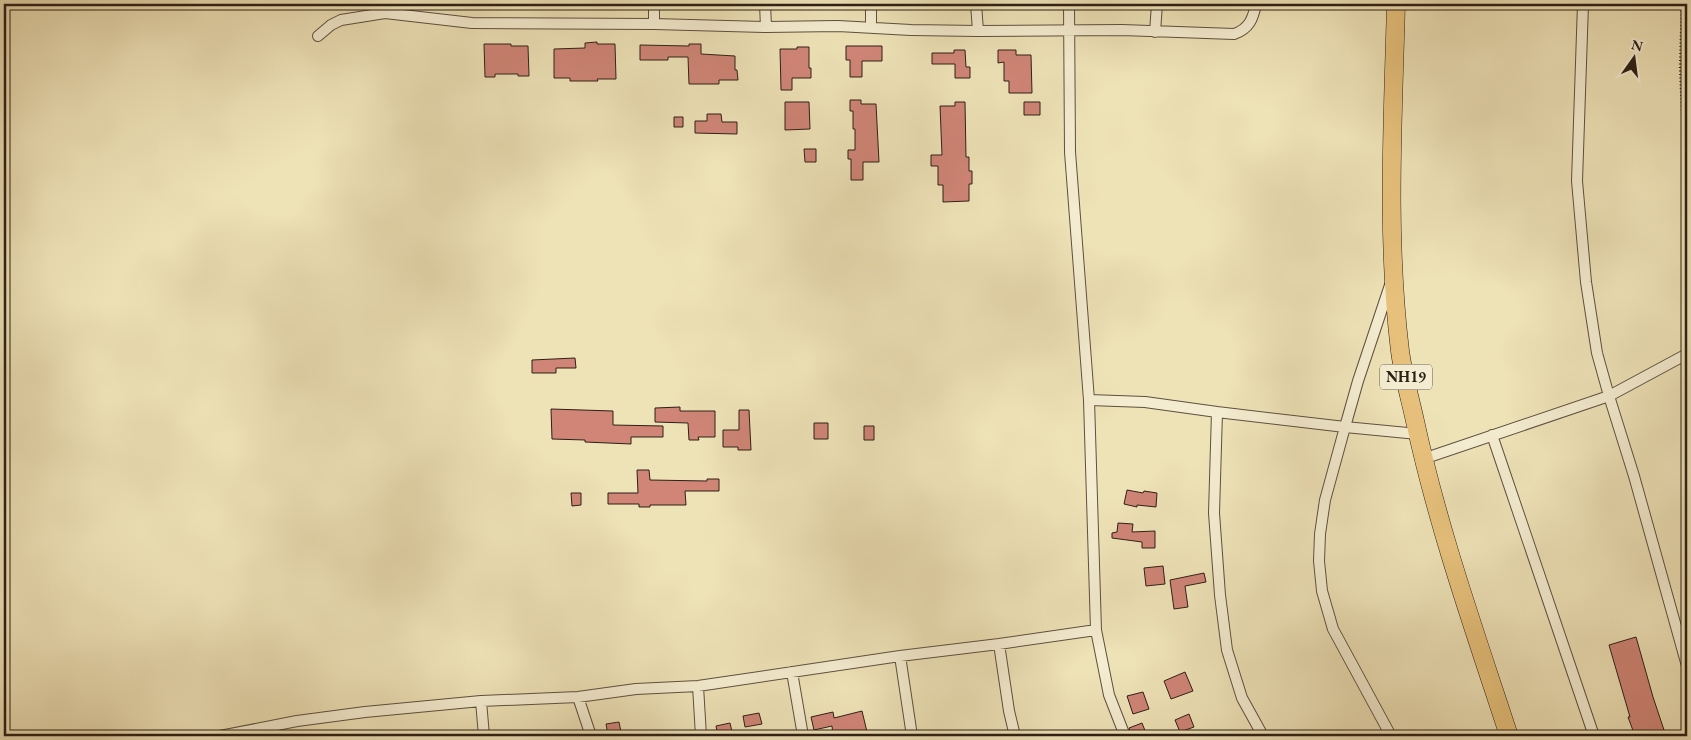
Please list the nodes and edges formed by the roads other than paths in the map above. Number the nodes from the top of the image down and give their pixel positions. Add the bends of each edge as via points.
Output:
1 (654, 4) edge
2 (765, 4) edge
3 (871, 4) edge
4 (976, 4) edge
5 (1069, 4) edge
6 (1157, 4) edge
7 (1256, 4) edge
8 (1396, 4) edge
9 (1583, 4) edge
10 (654, 24) junction
11 (766, 27) junction
12 (871, 27) junction
13 (1069, 30) junction
14 (978, 31) junction
15 (1155, 32) junction
16 (318, 36) dead end
17 (1393, 275) junction
18 (1687, 354) edge
19 (1609, 396) junction
20 (1089, 400) junction
21 (1217, 412) junction
22 (1345, 427) junction
23 (1418, 434) junction
24 (1492, 435) junction
25 (1423, 459) junction
26 (1096, 630) junction
27 (999, 644) junction
28 (900, 656) junction
29 (1687, 666) edge
30 (792, 672) junction
31 (698, 686) junction
32 (578, 697) junction
33 (481, 701) junction
34 (220, 736) edge
35 (484, 736) edge
36 (591, 736) edge
37 (701, 736) edge
38 (803, 736) edge
39 (912, 736) edge
40 (1015, 736) edge
41 (1125, 736) edge
42 (1264, 736) edge
43 (1392, 736) edge
44 (1509, 736) edge
45 (1594, 736) edge

1 - 10 street
2 - 11 street
3 - 12 street
4 - 14 street
5 - 13 street
6 - 15 street
7 - 15 street via 1249,26 1242,32
8 - 17 highway, NH19
9 - 19 street via 1577,181 1586,282 1597,353
10 - 11 street
10 - 16 street via 472,23 385,14 341,20
11 - 12 street
12 - 14 street
13 - 14 street
13 - 15 street
13 - 20 street via 1070,152
17 - 22 street
17 - 23 highway, NH19 via 1401,353
18 - 19 street
19 - 24 street
19 - 29 street
20 - 21 street via 1145,402
20 - 26 street
21 - 22 street
21 - 42 street via 1214,513 1227,650 1242,698
22 - 23 street
22 - 43 street via 1325,500 1320,534 1322,591 1333,629
23 - 25 highway, NH19
24 - 25 street
24 - 45 street
25 - 44 highway, NH19 via 1450,555
26 - 27 street
26 - 41 street via 1109,695
27 - 28 street
27 - 40 street via 1008,711
28 - 30 street
28 - 39 street
30 - 31 street
30 - 38 street
31 - 32 street via 636,689
31 - 37 street
32 - 33 street
32 - 36 street
33 - 34 street via 297,721
33 - 35 street

